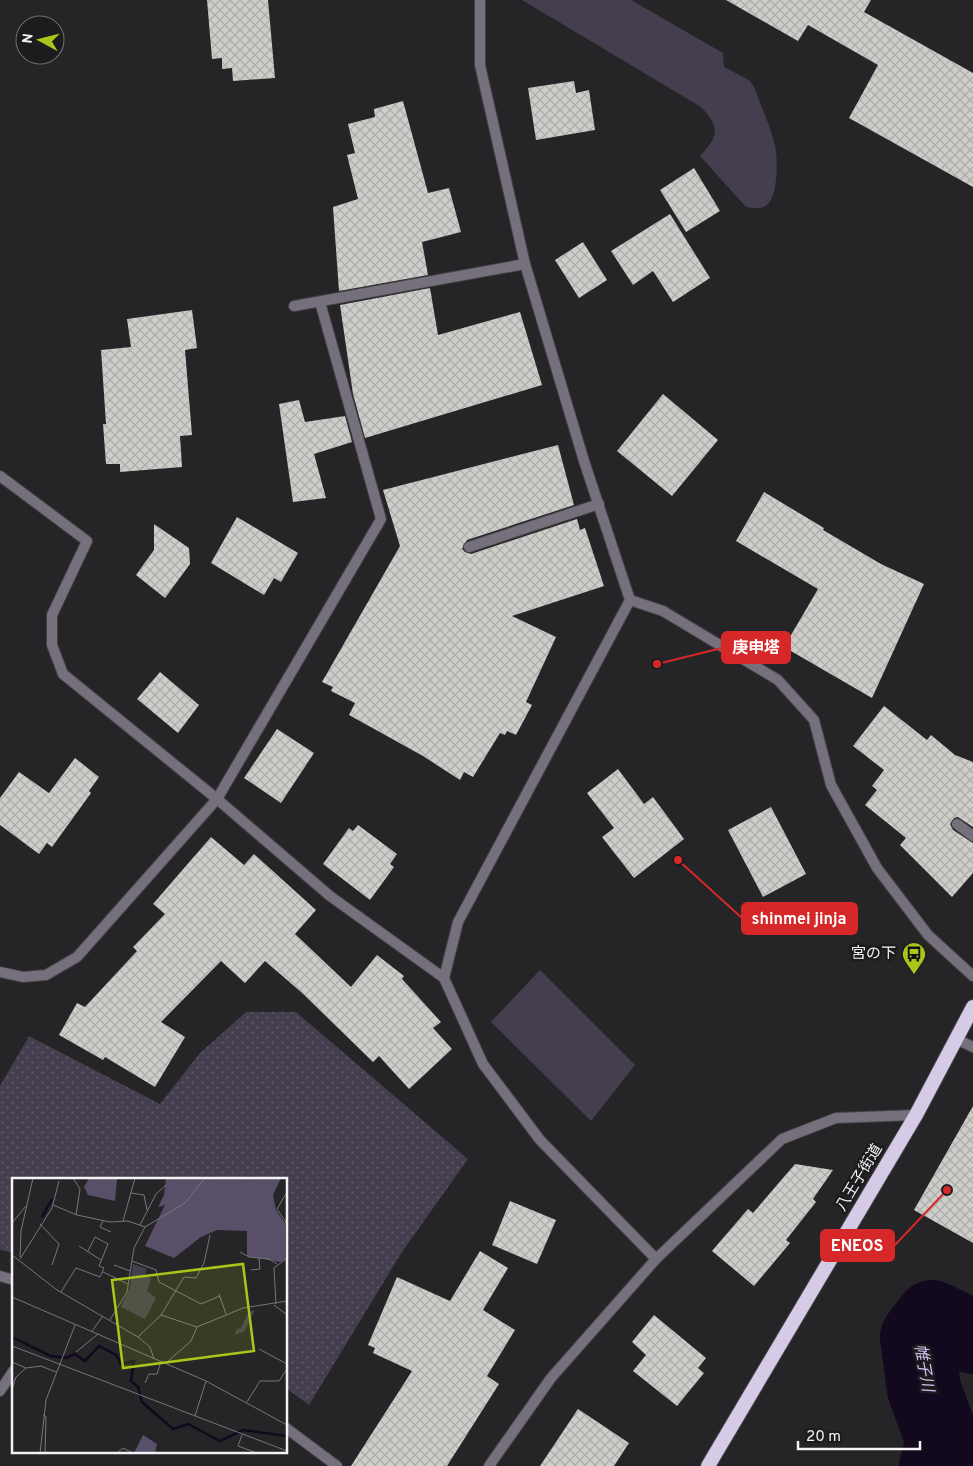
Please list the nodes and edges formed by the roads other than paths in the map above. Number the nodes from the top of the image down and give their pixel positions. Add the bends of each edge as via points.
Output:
1 (480, 0) edge
2 (525, 264) junction
3 (320, 302) junction
4 (294, 306) dead end
5 (0, 476) edge
6 (599, 504) junction
7 (469, 547) dead end
8 (630, 600) junction
9 (217, 799) junction
10 (957, 824) dead end
11 (973, 836) edge
12 (0, 972) edge
13 (973, 976) edge
14 (444, 978) junction
15 (973, 1007) edge
16 (956, 1039) junction
17 (973, 1047) edge
18 (916, 1115) junction
19 (656, 1259) junction
20 (12, 1373) edge
21 (0, 1391) edge
22 (288, 1429) edge
23 (337, 1466) edge
24 (489, 1466) edge
25 (708, 1466) edge

1 - 2 street via 480,65
2 - 3 street
2 - 6 street
3 - 4 street
3 - 9 street via 380,519
5 - 9 street via 87,541 52,615 52,645 63,674
6 - 7 street
6 - 8 street
8 - 13 street via 663,611 778,680 814,720 831,786 877,868 928,935
8 - 14 street via 458,922
9 - 12 street via 77,957 46,975 23,977
9 - 14 street via 330,896
10 - 11 street
14 - 19 street via 484,1064 540,1140
15 - 16 highway, 八王子街道
16 - 17 street
16 - 18 highway, 八王子街道
18 - 19 street via 836,1118 782,1139
18 - 25 highway, 八王子街道
19 - 24 street via 551,1378
20 - 21 street
22 - 23 street

